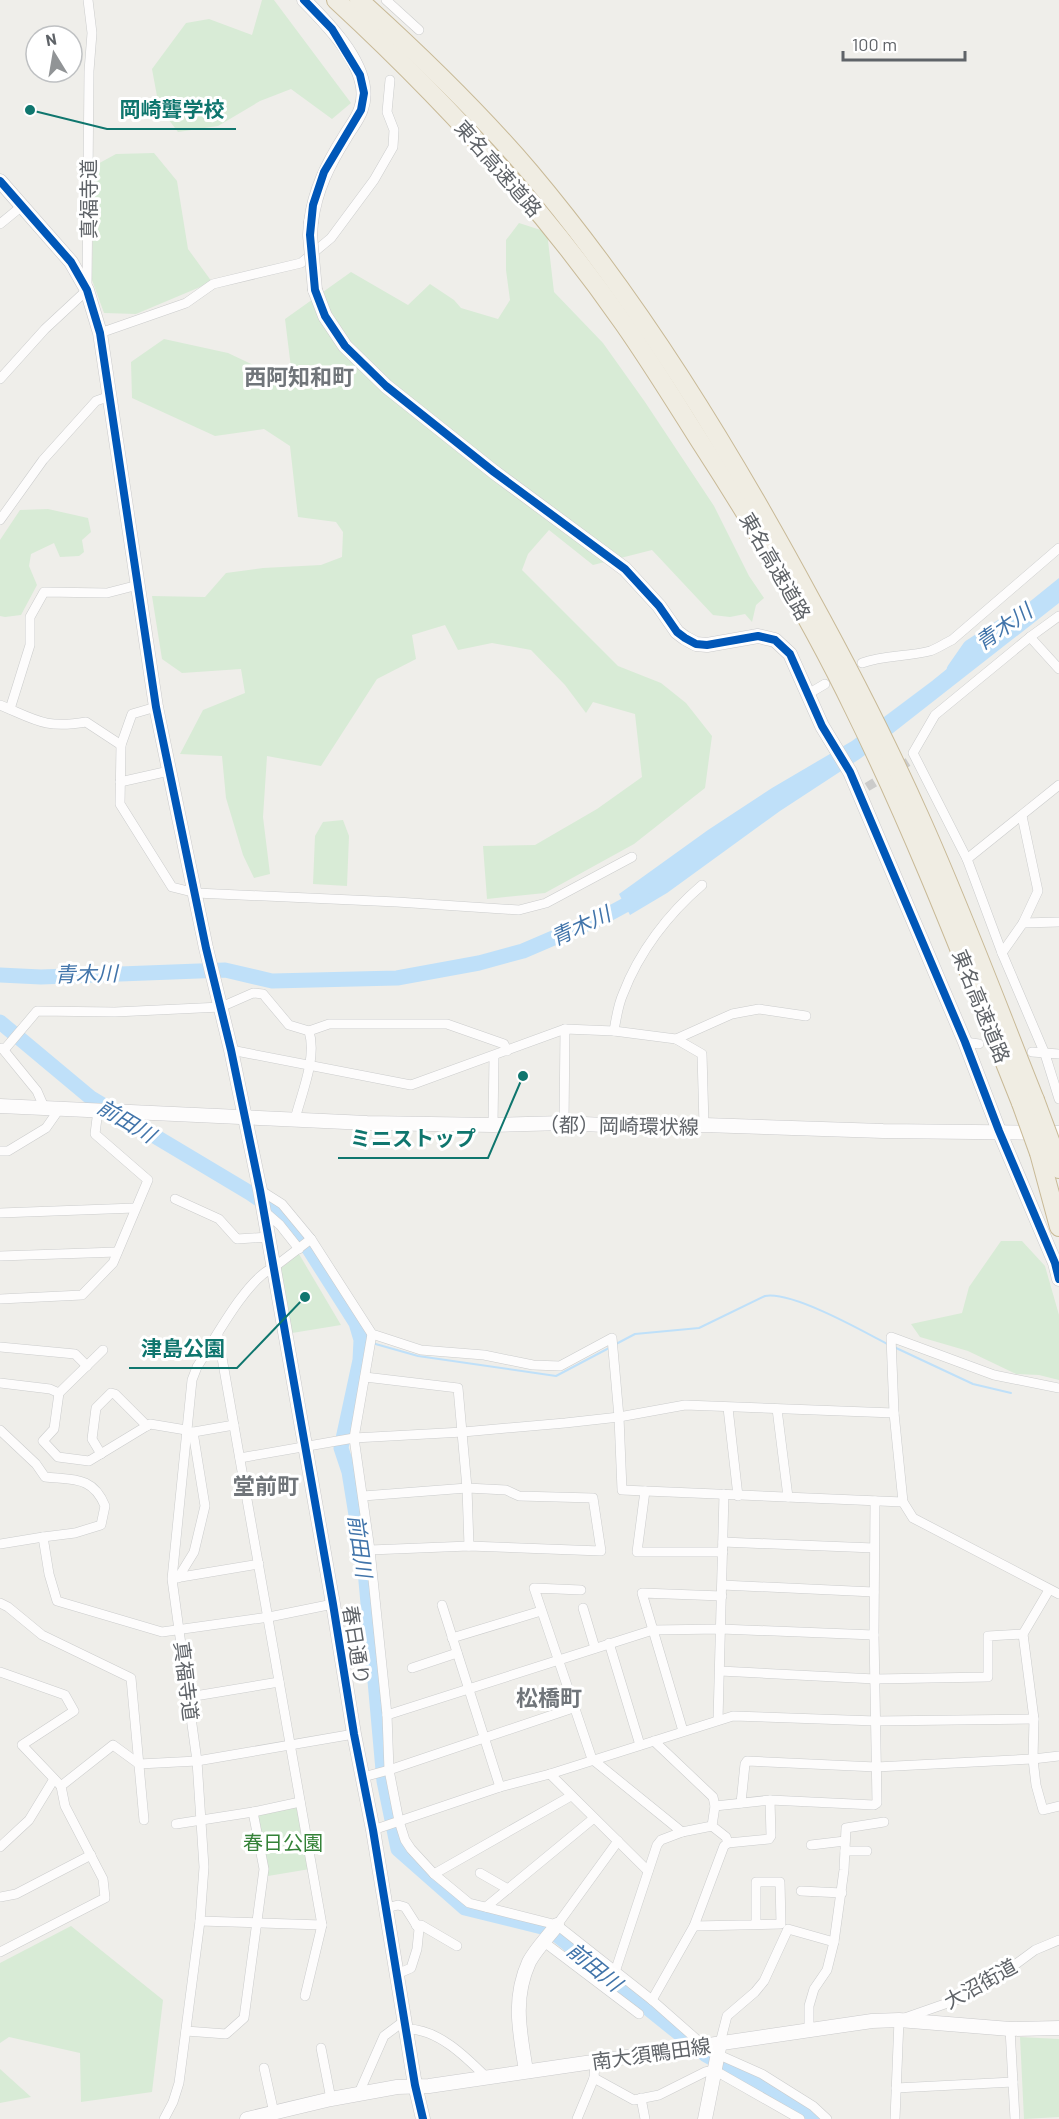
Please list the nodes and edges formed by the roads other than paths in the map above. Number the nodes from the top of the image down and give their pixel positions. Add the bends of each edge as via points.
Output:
1 (88, 0) edge
2 (304, 0) edge
3 (336, 0) edge
4 (359, 0) edge
5 (386, 0) edge
6 (419, 30) dead end
7 (390, 80) dead end
8 (0, 181) edge
9 (22, 206) junction
10 (0, 224) edge
11 (87, 290) junction
12 (100, 333) junction
13 (0, 379) edge
14 (110, 396) junction
15 (0, 520) edge
16 (1059, 548) edge
17 (138, 585) junction
18 (1059, 616) edge
19 (1030, 637) junction
20 (862, 663) dead end
21 (1059, 669) edge
22 (825, 684) dead end
23 (808, 694) junction
24 (858, 701) junction
25 (0, 705) edge
26 (156, 707) junction
27 (10, 709) junction
28 (121, 745) junction
29 (169, 771) junction
30 (120, 782) junction
31 (1059, 785) edge
32 (1022, 816) junction
33 (632, 857) dead end
34 (967, 859) junction
35 (702, 885) dead end
36 (196, 893) junction
37 (1059, 922) edge
38 (1023, 923) junction
39 (1002, 953) junction
40 (220, 1006) junction
41 (806, 1016) dead end
42 (565, 1029) junction
43 (309, 1031) junction
44 (614, 1031) junction
45 (676, 1039) junction
46 (965, 1042) junction
47 (979, 1044) dead end
48 (5, 1047) edge
49 (231, 1050) junction
50 (507, 1051) junction
51 (1032, 1052) dead end
52 (1045, 1054) junction
53 (1059, 1054) edge
54 (494, 1056) junction
55 (309, 1065) junction
56 (1059, 1099) edge
57 (0, 1106) edge
58 (44, 1107) junction
59 (60, 1108) junction
60 (99, 1110) junction
61 (245, 1116) junction
62 (296, 1119) junction
63 (564, 1123) junction
64 (493, 1125) junction
65 (704, 1125) junction
66 (999, 1131) junction
67 (1059, 1132) edge
68 (0, 1151) edge
69 (1046, 1152) junction
70 (1059, 1169) edge
71 (260, 1190) junction
72 (175, 1199) dead end
73 (135, 1208) junction
74 (263, 1210) junction
75 (0, 1213) edge
76 (1059, 1227) edge
77 (268, 1236) junction
78 (311, 1239) junction
79 (299, 1249) junction
80 (117, 1252) junction
81 (0, 1256) edge
82 (273, 1269) junction
83 (1059, 1279) edge
84 (0, 1299) edge
85 (372, 1334) junction
86 (218, 1335) junction
87 (0, 1347) edge
88 (103, 1350) dead end
89 (87, 1366) junction
90 (365, 1377) junction
91 (0, 1383) edge
92 (1059, 1388) edge
93 (59, 1393) junction
94 (728, 1408) junction
95 (777, 1409) junction
96 (894, 1413) junction
97 (619, 1417) junction
98 (234, 1425) junction
99 (147, 1426) junction
100 (0, 1430) edge
101 (188, 1432) junction
102 (463, 1432) junction
103 (354, 1438) junction
104 (306, 1447) junction
105 (101, 1454) junction
106 (240, 1458) junction
107 (467, 1488) junction
108 (645, 1491) junction
109 (724, 1494) junction
110 (363, 1496) junction
111 (738, 1496) junction
112 (788, 1497) junction
113 (875, 1501) junction
114 (903, 1502) junction
115 (43, 1537) junction
116 (0, 1544) edge
117 (469, 1546) junction
118 (723, 1547) junction
119 (874, 1548) junction
120 (370, 1550) junction
121 (259, 1564) junction
122 (175, 1578) junction
123 (722, 1585) junction
124 (581, 1590) dead end
125 (1049, 1590) junction
126 (874, 1592) junction
127 (1059, 1594) edge
128 (722, 1596) junction
129 (0, 1603) edge
130 (333, 1604) junction
131 (442, 1605) dead end
132 (583, 1608) dead end
133 (542, 1611) junction
134 (269, 1617) junction
135 (721, 1629) junction
136 (180, 1630) junction
137 (653, 1630) junction
138 (1023, 1634) junction
139 (874, 1635) junction
140 (452, 1638) junction
141 (609, 1644) junction
142 (595, 1648) junction
143 (457, 1653) junction
144 (557, 1660) junction
145 (412, 1668) dead end
146 (720, 1671) junction
147 (0, 1672) edge
148 (875, 1679) junction
149 (279, 1682) junction
150 (468, 1689) junction
151 (189, 1696) junction
152 (573, 1708) junction
153 (387, 1715) junction
154 (1034, 1719) junction
155 (718, 1720) junction
156 (876, 1721) junction
157 (683, 1731) junction
158 (354, 1734) junction
159 (484, 1738) junction
160 (654, 1741) junction
161 (289, 1744) junction
162 (640, 1745) junction
163 (1059, 1756) edge
164 (592, 1759) junction
165 (1033, 1759) junction
166 (197, 1761) junction
167 (139, 1764) junction
168 (876, 1767) junction
169 (389, 1770) junction
170 (550, 1774) junction
171 (368, 1776) junction
172 (57, 1783) junction
173 (501, 1787) junction
174 (571, 1796) junction
175 (770, 1800) junction
176 (300, 1802) junction
177 (741, 1803) junction
178 (715, 1806) junction
179 (1059, 1806) edge
180 (253, 1812) junction
181 (594, 1818) junction
182 (144, 1820) dead end
183 (200, 1821) junction
184 (399, 1821) junction
185 (884, 1822) dead end
186 (176, 1824) dead end
187 (712, 1826) junction
188 (373, 1830) junction
189 (682, 1832) junction
190 (618, 1841) junction
191 (845, 1841) junction
192 (728, 1843) junction
193 (812, 1845) dead end
194 (0, 1847) edge
195 (845, 1851) junction
196 (867, 1851) dead end
197 (91, 1855) junction
198 (648, 1871) junction
199 (480, 1873) dead end
200 (434, 1874) junction
201 (508, 1889) junction
202 (801, 1891) dead end
203 (842, 1893) junction
204 (0, 1897) edge
205 (486, 1907) junction
206 (386, 1908) junction
207 (200, 1921) junction
208 (256, 1923) junction
209 (756, 1924) junction
210 (322, 1925) junction
211 (416, 1925) junction
212 (556, 1925) junction
213 (694, 1926) junction
214 (546, 1939) junction
215 (1059, 1940) edge
216 (834, 1942) junction
217 (457, 1946) dead end
218 (0, 1952) edge
219 (615, 1972) junction
220 (397, 1974) junction
221 (305, 1996) dead end
222 (652, 2000) junction
223 (639, 2014) dead end
224 (898, 2020) junction
225 (405, 2025) junction
226 (1059, 2028) edge
227 (809, 2030) junction
228 (1010, 2030) junction
229 (186, 2031) junction
230 (704, 2045) junction
231 (321, 2048) dead end
232 (718, 2048) junction
233 (595, 2061) junction
234 (264, 2068) dead end
235 (714, 2070) junction
236 (526, 2071) junction
237 (486, 2077) junction
238 (594, 2078) junction
239 (1013, 2082) junction
240 (415, 2085) junction
241 (896, 2088) junction
242 (358, 2095) junction
243 (641, 2098) junction
244 (331, 2099) junction
245 (270, 2116) edge
246 (164, 2119) edge
247 (247, 2119) edge
248 (421, 2119) edge
249 (577, 2119) edge
250 (645, 2119) edge
251 (705, 2119) edge
252 (800, 2119) edge
253 (827, 2119) edge
254 (895, 2119) edge
255 (1015, 2119) edge

1 - 11 street, 真福寺道 via 92,33
2 - 23 street, bridge via 332,29 360,75 364,93 361,110 324,172 311,222 315,290 325,316 345,345 386,386 625,569 677,632 696,644 707,645 758,636 775,640 790,654
3 - 24 highway, 東名高速道路 via 460,123 576,260 624,325 716,466
4 - 24 highway, 東名高速道路 via 493,131 591,248 713,426 784,549
5 - 6 street
7 - 12 street via 387,112 394,130 393,147 331,238 301,263 213,284 186,303
8 - 9 street
9 - 10 street
9 - 11 street via 71,262
11 - 12 street
11 - 13 street
12 - 14 street
14 - 15 street via 96,401 43,459
14 - 17 street
16 - 20 street via 951,640 932,651 878,657
17 - 26 street
17 - 27 street via 107,593 44,592 30,617 30,645
18 - 19 street
19 - 21 street
19 - 34 street via 935,715 910,758
22 - 23 street
23 - 46 street via 822,726 861,787
24 - 69 highway, 東名高速道路, bridge via 952,890
25 - 27 street
26 - 28 street via 132,714
26 - 29 street
27 - 28 street via 35,722 64,726 86,722
28 - 30 street
29 - 30 street
29 - 36 street
30 - 36 street via 120,804 172,887
31 - 32 street
32 - 34 street
32 - 38 street via 1038,891
33 - 36 street via 546,903 519,910
34 - 39 street
35 - 44 street via 648,944 622,994
36 - 40 street
37 - 38 street
38 - 39 street
39 - 52 street
40 - 43 street via 253,993 263,994 289,1025
40 - 48 street via 115,1012 37,1011
40 - 49 street
41 - 45 street via 759,1009 732,1014
42 - 44 street
42 - 50 street
42 - 63 street
43 - 50 street via 329,1024 447,1024 504,1044
43 - 55 street
44 - 45 street
45 - 65 street via 702,1054
46 - 47 street
46 - 66 street
48 - 58 street
49 - 55 street
49 - 61 street
50 - 54 street
51 - 52 street
52 - 53 street
52 - 56 street
54 - 55 street via 411,1085
54 - 64 street
55 - 62 street
57 - 58 street, （都）岡崎環状線
58 - 59 street, （都）岡崎環状線
59 - 60 street, （都）岡崎環状線
59 - 68 street via 46,1128 8,1151
60 - 61 street, （都）岡崎環状線
60 - 73 street via 95,1134 148,1180
61 - 62 street, （都）岡崎環状線
61 - 71 street
62 - 64 street, （都）岡崎環状線
63 - 64 street, （都）岡崎環状線
63 - 65 street, （都）岡崎環状線
65 - 66 street, （都）岡崎環状線
66 - 67 street, （都）岡崎環状線
66 - 83 street
69 - 70 highway, 東名高速道路
69 - 76 highway, 東名高速道路
71 - 74 street, 春日通り
71 - 78 street via 282,1204
72 - 77 street via 219,1219 237,1239
73 - 75 street
73 - 80 street
74 - 77 street, 春日通り
74 - 79 street
77 - 82 street, 春日通り
78 - 79 street, 真福寺道
78 - 85 street
79 - 82 street, 真福寺道
80 - 81 street
80 - 84 street via 113,1263 82,1295
82 - 86 street, 真福寺道 via 246,1291
82 - 104 street, 春日通り
85 - 90 street
85 - 97 street via 421,1350 560,1366 612,1338
86 - 98 street
86 - 101 street, 真福寺道 via 194,1374
87 - 89 street via 75,1354
88 - 89 street
89 - 93 street
90 - 102 street via 458,1388
90 - 103 street
91 - 93 street
92 - 96 street via 994,1375 891,1337
93 - 105 street via 54,1429 43,1442 61,1458 89,1461
94 - 95 street
94 - 97 street via 685,1405
94 - 111 street
95 - 96 street
95 - 112 street
96 - 114 street
97 - 102 street
97 - 108 street via 622,1490
98 - 101 street
98 - 106 street
99 - 101 street
99 - 105 street
99 - 105 street via 111,1393 96,1406 94,1418 92,1439
100 - 115 street via 45,1477 81,1481 93,1487 105,1506 101,1525
101 - 122 street, 真福寺道
101 - 122 street via 205,1506 194,1552
102 - 103 street
102 - 107 street
103 - 104 street
103 - 110 street
104 - 106 street
104 - 130 street, 春日通り
106 - 121 street
107 - 110 street
107 - 117 street
107 - 117 street via 506,1490 519,1496 593,1498 601,1551
108 - 109 street
108 - 118 street via 637,1552
109 - 111 street
109 - 118 street
110 - 120 street
111 - 112 street
112 - 113 street
113 - 114 street
113 - 119 street
114 - 125 street via 913,1518
115 - 116 street
115 - 136 street via 48,1574 57,1601 162,1632
117 - 120 street
118 - 119 street
118 - 123 street
119 - 126 street
120 - 153 street
121 - 122 street
121 - 134 street
122 - 136 street, 真福寺道
123 - 126 street
123 - 128 street
124 - 133 street via 534,1588
125 - 127 street
125 - 138 street
126 - 139 street
128 - 135 street
128 - 137 street via 642,1593
129 - 167 street via 42,1635 131,1678
130 - 134 street
130 - 158 street, 春日通り
131 - 140 street
132 - 142 street
133 - 140 street
133 - 144 street
134 - 136 street
134 - 149 street
135 - 137 street
135 - 139 street
135 - 146 street
136 - 151 street, 真福寺道
137 - 141 street
137 - 157 street
138 - 148 street via 988,1636 988,1677
138 - 154 street
139 - 148 street
140 - 143 street
141 - 142 street
141 - 162 street
142 - 144 street
143 - 145 street
143 - 150 street
144 - 150 street
144 - 152 street
146 - 148 street
146 - 155 street
147 - 172 street via 65,1695 74,1710 22,1745
148 - 156 street
149 - 151 street
149 - 161 street
150 - 153 street
150 - 159 street
151 - 166 street, 真福寺道
152 - 159 street
152 - 164 street
153 - 169 street
154 - 156 street
154 - 165 street
155 - 156 street via 733,1716
155 - 157 street
156 - 168 street
157 - 160 street
158 - 161 street
158 - 171 street, 春日通り
159 - 169 street
159 - 173 street
160 - 162 street
160 - 178 street via 713,1797
161 - 166 street
161 - 176 street
162 - 164 street
163 - 165 street
164 - 170 street
164 - 189 street
165 - 168 street
165 - 179 street via 1043,1810
166 - 167 street
166 - 183 street, 真福寺道
167 - 172 street via 113,1745
167 - 182 street
168 - 175 street via 874,1805
168 - 177 street via 747,1761
169 - 171 street
169 - 184 street
170 - 173 street
170 - 174 street
171 - 188 street, 春日通り
172 - 194 street
172 - 197 street
173 - 184 street
174 - 181 street
174 - 200 street
175 - 177 street
175 - 192 street via 769,1839
176 - 180 street
176 - 210 street
177 - 178 street
178 - 187 street
180 - 183 street
180 - 208 street via 264,1869
181 - 190 street
181 - 201 street
183 - 186 street
183 - 207 street, 真福寺道 via 204,1867
184 - 188 street
184 - 200 street via 405,1840
185 - 191 street via 846,1828
187 - 189 street
187 - 192 street
188 - 206 street, 春日通り
189 - 198 street via 657,1845
190 - 198 street
190 - 212 street
191 - 193 street
191 - 195 street
192 - 213 street
195 - 196 street
195 - 203 street
197 - 204 street via 16,1894
197 - 218 street via 103,1879 105,1898
198 - 219 street
199 - 201 street
200 - 205 street via 469,1903
201 - 205 street
202 - 203 street
203 - 216 street
205 - 212 street
206 - 211 street via 405,1907
206 - 220 street, 春日通り
207 - 208 street
207 - 229 street, 真福寺道
208 - 210 street
208 - 229 street via 244,2018 226,2034
209 - 209 street via 780,1924 780,1882 756,1882
209 - 213 street
210 - 221 street
211 - 217 street
211 - 220 street via 417,1949 411,1968
212 - 214 street
212 - 219 street
213 - 222 street
214 - 223 street
214 - 236 street via 530,1960 520,1986 517,2013
215 - 224 street, 大沼街道 via 1035,1950 959,1999
216 - 227 street via 827,1970 814,1989 809,2006
216 - 232 street via 788,1929 765,1981 726,2016
219 - 222 street
220 - 225 street, 春日通り
222 - 230 street
224 - 227 street, 南大須鴨田線
224 - 228 street, 南大須鴨田線
224 - 241 street
225 - 237 street via 435,2035
225 - 240 street, 春日通り
225 - 242 street via 384,2036
226 - 228 street, 南大須鴨田線
227 - 232 street, 南大須鴨田線
228 - 239 street
229 - 246 street, 真福寺道 via 180,2083
230 - 232 street, 南大須鴨田線
230 - 233 street, 南大須鴨田線
231 - 244 street
232 - 235 street
232 - 253 street via 813,2106
233 - 236 street, 南大須鴨田線
233 - 238 street
234 - 245 street
235 - 243 street via 659,2095
235 - 251 street
235 - 252 street
236 - 237 street, 南大須鴨田線
237 - 240 street, 南大須鴨田線
238 - 243 street via 634,2100
238 - 249 street
239 - 241 street
239 - 255 street
240 - 242 street, 南大須鴨田線
240 - 248 street, 春日通り
241 - 254 street
242 - 244 street, 南大須鴨田線
243 - 250 street
244 - 245 street, 南大須鴨田線
245 - 247 street, 南大須鴨田線

